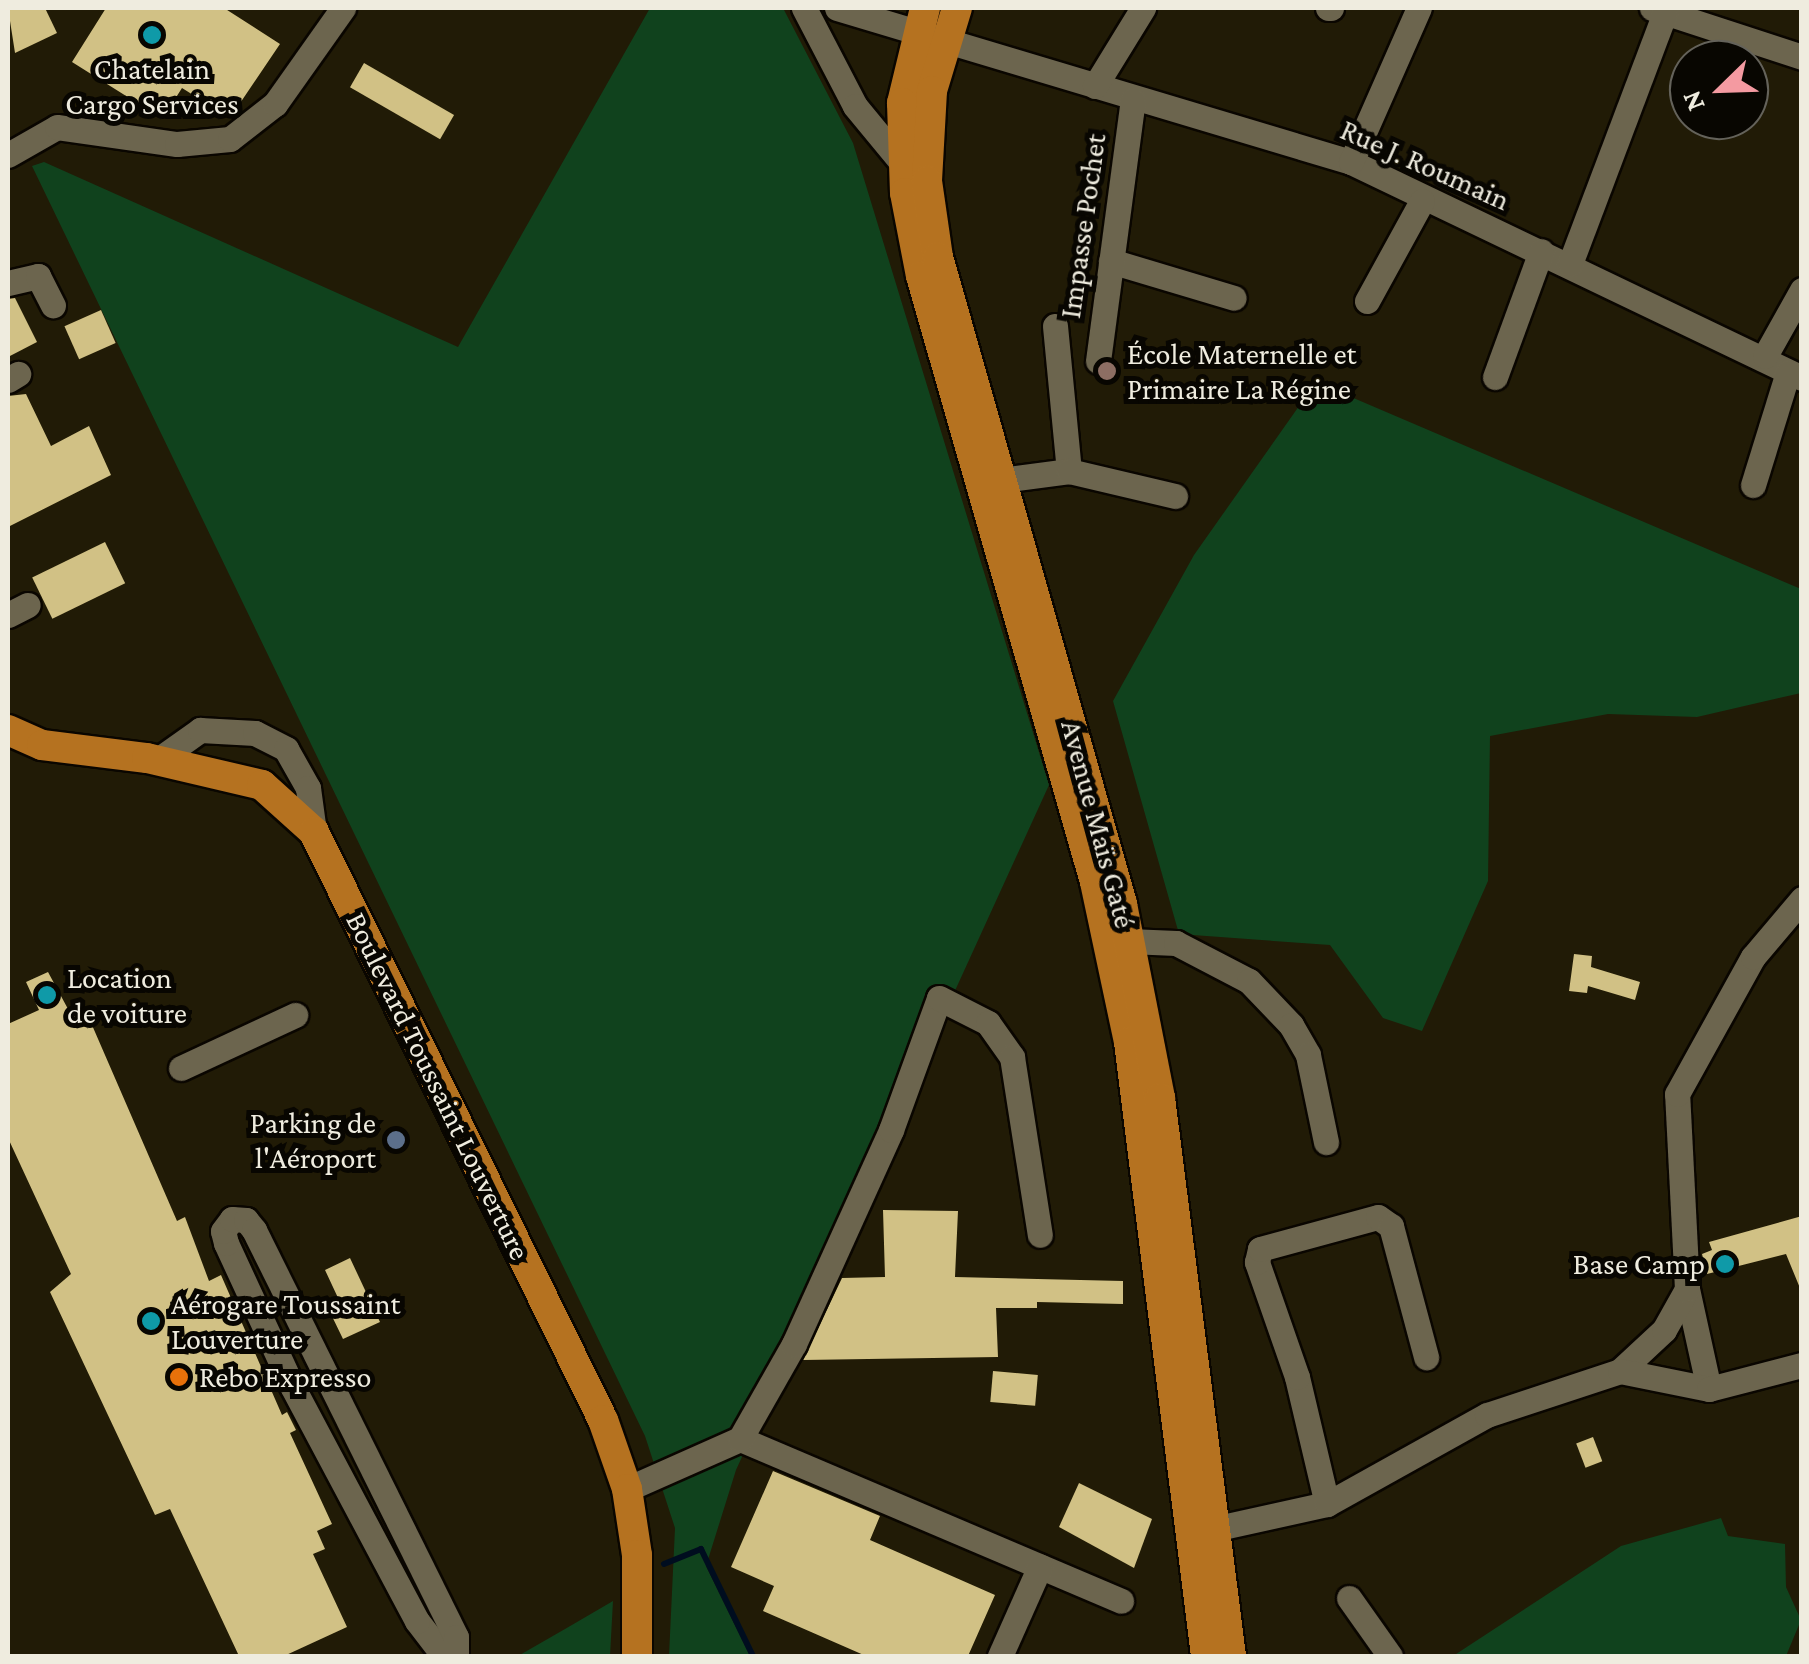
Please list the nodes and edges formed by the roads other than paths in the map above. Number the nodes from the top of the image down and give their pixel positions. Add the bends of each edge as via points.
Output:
1 (343, 8) edge
2 (804, 8) edge
3 (837, 8) edge
4 (957, 8) edge
5 (1143, 8) edge
6 (1419, 8) edge
7 (1659, 10) edge
8 (930, 28) edge
9 (1802, 57) edge
10 (1096, 86) junction
11 (1133, 100) junction
12 (8, 154) edge
13 (1351, 162) junction
14 (915, 175) junction
15 (1422, 201) junction
16 (1540, 252) junction
17 (1112, 261) junction
18 (1570, 264) junction
19 (8, 283) edge
20 (1802, 290) edge
21 (1234, 298) dead end
22 (1367, 301) dead end
23 (53, 305) dead end
24 (1055, 326) dead end
25 (1764, 356) junction
26 (1098, 361) dead end
27 (1794, 375) edge
28 (1494, 377) dead end
29 (1070, 470) junction
30 (1000, 480) junction
31 (1753, 485) dead end
32 (1174, 496) dead end
33 (8, 730) edge
34 (158, 760) junction
35 (314, 832) junction
36 (1802, 900) edge
37 (1130, 941) junction
38 (294, 1014) dead end
39 (182, 1068) dead end
40 (1326, 1142) dead end
41 (1040, 1235) dead end
42 (1687, 1289) junction
43 (1426, 1356) dead end
44 (1802, 1365) edge
45 (321, 1372) junction
46 (1620, 1372) junction
47 (292, 1386) junction
48 (1710, 1389) junction
49 (740, 1439) junction
50 (627, 1489) junction
51 (1327, 1504) junction
52 (1202, 1531) junction
53 (1040, 1566) junction
54 (1349, 1598) dead end
55 (1121, 1601) dead end
56 (444, 1656) edge
57 (456, 1656) edge
58 (637, 1656) edge
59 (1000, 1656) edge
60 (1206, 1656) edge
61 (1231, 1656) edge
62 (1390, 1656) edge

1 - 12 street via 275,104 230,140 176,144 57,127
2 - 14 street via 856,106
3 - 8 street, Rue J. Roumain
4 - 8 main road, Avenue Maïs Gaté
5 - 10 street
6 - 13 street
7 - 9 street
7 - 18 street
8 - 10 street, Rue J. Roumain
8 - 14 main road, Avenue Maïs Gaté via 902,104
10 - 11 street, Rue J. Roumain
11 - 13 street, Rue J. Roumain
11 - 17 street, Impasse Pochet
13 - 15 street, Rue J. Roumain
14 - 30 main road, Avenue Maïs Gaté
14 - 52 main road, Avenue Maïs Gaté via 920,276 1114,971
15 - 16 street, Rue J. Roumain
15 - 22 street
16 - 18 street, Rue J. Roumain
16 - 28 street
17 - 21 street
17 - 26 street, Impasse Pochet
18 - 25 street, Rue J. Roumain
19 - 23 street via 38,276
20 - 25 street
24 - 29 street
25 - 27 street, Rue J. Roumain
27 - 31 street
29 - 30 street
29 - 32 street
30 - 37 main road, Avenue Maïs Gaté
33 - 34 main road, Boulevard Toussaint Louverture via 42,745
34 - 35 main road, Boulevard Toussaint Louverture via 262,785
34 - 35 street via 200,730 255,733 286,749 308,788
35 - 50 main road, Boulevard Toussaint Louverture via 603,1420
36 - 42 street via 1753,957 1677,1094
37 - 40 street via 1176,943 1249,981 1291,1025 1308,1055
37 - 52 main road, Avenue Maïs Gaté via 1160,1098
38 - 39 street
41 - 49 street via 1012,1056 988,1023 939,998 892,1130 794,1344
42 - 46 street via 1664,1330
42 - 48 street
43 - 51 street via 1391,1226 1378,1217 1260,1249 1256,1262 1296,1377
44 - 48 street
45 - 47 street
45 - 47 street via 254,1230 246,1220 232,1219 223,1231 226,1243
45 - 57 street via 456,1637
46 - 48 street
46 - 51 street via 1487,1415
47 - 56 street via 417,1621
49 - 50 street
49 - 53 street
50 - 58 main road, Boulevard Toussaint Louverture via 638,1574
51 - 52 street
52 - 60 main road, Avenue Maïs Gaté
52 - 61 main road, Avenue Maïs Gaté
53 - 55 street
53 - 59 street
54 - 62 street

